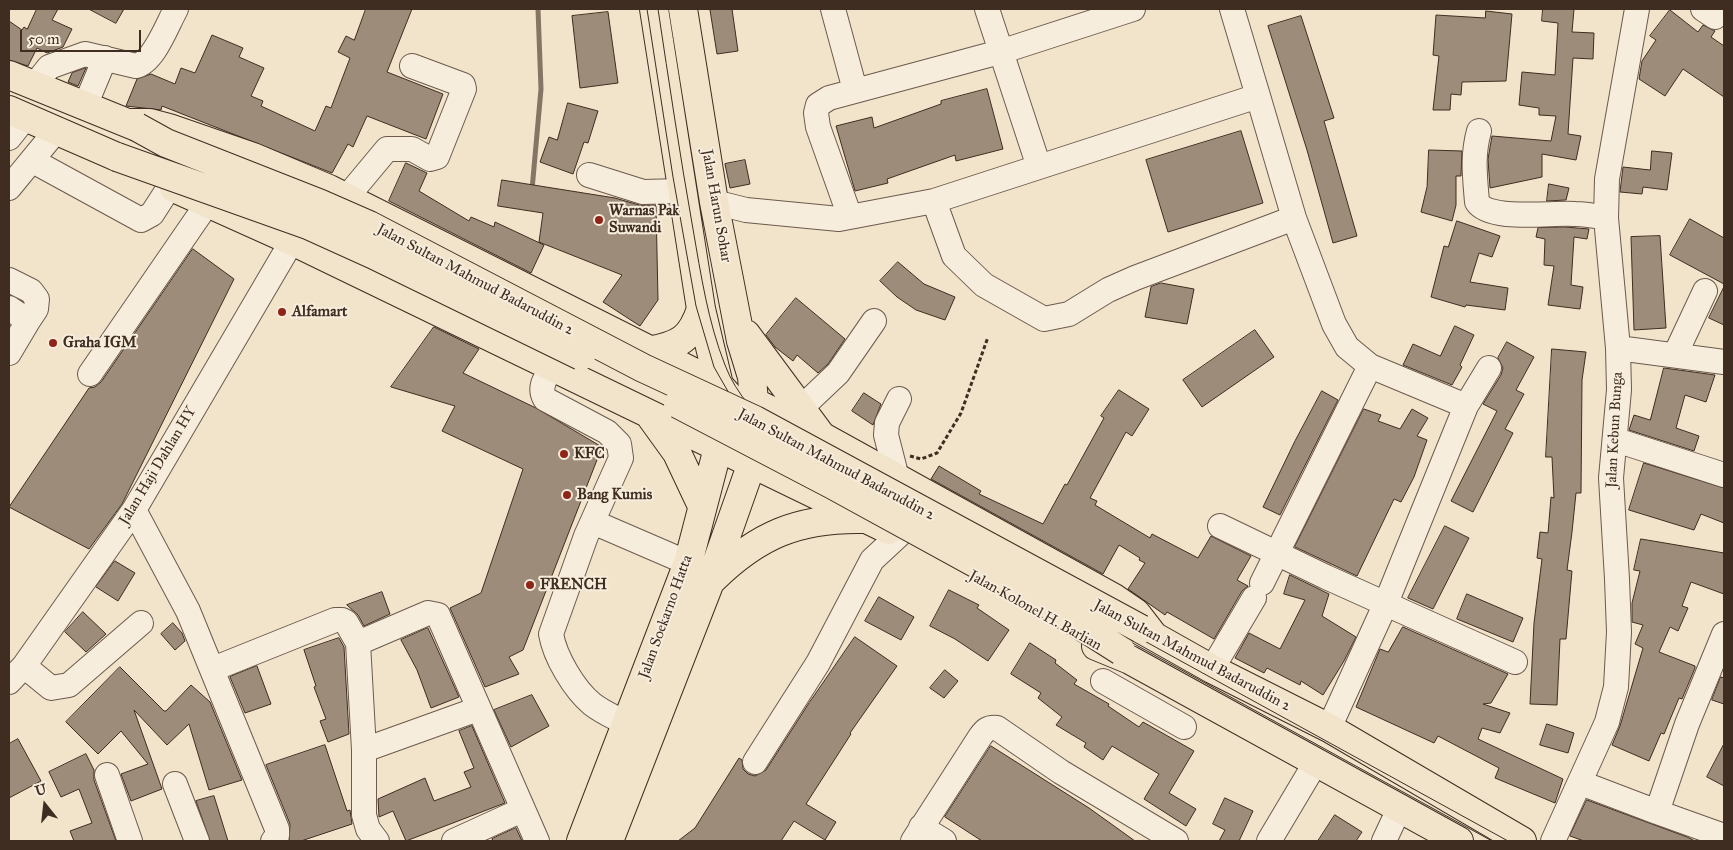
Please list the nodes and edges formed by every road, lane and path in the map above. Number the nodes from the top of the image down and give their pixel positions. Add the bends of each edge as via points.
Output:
1 (176, 9) edge
2 (654, 9) edge
3 (683, 9) edge
4 (833, 9) edge
5 (986, 9) edge
6 (1133, 9) edge
7 (1232, 9) edge
8 (1637, 9) edge
9 (1000, 52) junction
10 (105, 58) junction
11 (412, 66) dead end
12 (9, 75) edge
13 (34, 86) junction
14 (855, 90) junction
15 (1258, 96) junction
16 (85, 106) junction
17 (14, 122) edge
18 (134, 125) junction
19 (55, 132) junction
20 (1479, 132) dead end
21 (114, 156) junction
22 (33, 161) junction
23 (1039, 167) junction
24 (589, 175) dead end
25 (170, 186) junction
26 (9, 188) edge
27 (682, 191) junction
28 (355, 201) junction
29 (934, 201) junction
30 (714, 202) junction
31 (207, 204) junction
32 (850, 217) junction
33 (1294, 218) junction
34 (1606, 218) junction
35 (292, 241) junction
36 (9, 280) edge
37 (1705, 290) dead end
38 (9, 308) edge
39 (701, 309) junction
40 (28, 321) junction
41 (874, 321) dead end
42 (737, 323) junction
43 (988, 337) dead end
44 (638, 346) junction
45 (1618, 348) junction
46 (9, 353) edge
47 (1675, 355) junction
48 (1724, 362) edge
49 (553, 366) junction
50 (1370, 366) junction
51 (1489, 368) dead end
52 (90, 374) dead end
53 (719, 385) junction
54 (606, 392) junction
55 (899, 399) dead end
56 (1466, 406) junction
57 (746, 408) junction
58 (801, 408) junction
59 (650, 415) junction
60 (823, 438) junction
61 (1616, 440) junction
62 (718, 448) junction
63 (890, 452) junction
64 (752, 463) junction
65 (1724, 475) edge
66 (897, 478) junction
67 (797, 485) junction
68 (702, 506) junction
69 (134, 510) junction
70 (869, 519) junction
71 (593, 522) junction
72 (1220, 526) dead end
73 (899, 535) junction
74 (1277, 553) junction
75 (688, 562) junction
76 (710, 582) junction
77 (1386, 603) junction
78 (141, 623) dead end
79 (1147, 632) junction
80 (1724, 634) edge
81 (358, 643) junction
82 (1133, 660) junction
83 (1515, 662) dead end
84 (213, 669) junction
85 (1212, 669) junction
86 (16, 674) edge
87 (1103, 681) dead end
88 (1131, 697) junction
89 (478, 709) junction
90 (627, 724) junction
91 (1184, 727) dead end
92 (1329, 728) junction
93 (364, 750) junction
94 (755, 762) dead end
95 (1316, 762) junction
96 (107, 775) dead end
97 (1581, 783) junction
98 (175, 784) dead end
99 (1399, 809) junction
100 (522, 810) junction
101 (1657, 812) junction
102 (917, 834) edge
103 (1724, 836) edge
104 (130, 841) edge
105 (197, 841) edge
106 (273, 841) edge
107 (377, 841) edge
108 (454, 841) edge
109 (537, 841) edge
110 (581, 841) edge
111 (609, 841) edge
112 (944, 841) edge
113 (1176, 841) edge
114 (1269, 841) edge
115 (1384, 841) edge
116 (1459, 841) edge
117 (1522, 841) edge
118 (1553, 841) edge

1 - 10 street via 149,60 136,66
2 - 27 highway, Jalan Harun Sohar
3 - 30 highway, Jalan Harun Sohar
4 - 14 street
5 - 9 street
6 - 9 street
7 - 15 street
8 - 34 street, Jalan Kebun Bunga via 1607,179
9 - 14 street
9 - 23 street
10 - 13 street via 85,54 56,63
10 - 16 street
11 - 28 street via 463,85 448,133 435,159 412,149 393,148 381,154
12 - 13 highway
13 - 16 highway
14 - 32 street via 818,104 816,113
15 - 23 street
15 - 33 street
16 - 18 highway
17 - 19 highway
18 - 28 highway via 150,123 253,157
18 - 79 highway, Jalan Sultan Mahmud Badaruddin 2, bridge via 166,143 369,225 643,368 756,420
19 - 21 highway
19 - 22 street
20 - 34 street via 1473,161 1477,202 1481,207 1490,211 1524,214
21 - 25 highway, Jalan Kolonel H. Barlian
21 - 82 highway, Jalan Sultan Mahmud Badaruddin 2, bridge via 308,226 666,397 1030,593
22 - 25 street via 141,220 152,214
22 - 26 street
23 - 29 street
24 - 27 street via 643,192
25 - 31 highway, Jalan Kolonel H. Barlian
27 - 39 highway, Jalan Harun Sohar
28 - 44 highway
29 - 32 street
29 - 33 street via 954,256 984,285 1044,319 1070,314 1108,290 1135,278
30 - 32 street via 746,210 839,219
30 - 42 highway, Jalan Harun Sohar
31 - 35 highway, Jalan Kolonel H. Barlian
31 - 52 street
33 - 50 street via 1334,324 1347,347
34 - 45 street, Jalan Kebun Bunga
35 - 49 highway, Jalan Kolonel H. Barlian
35 - 69 street, Jalan Haji Dahlan HY
36 - 40 street via 31,290 37,299 36,309
37 - 47 street
38 - 40 street
39 - 44 highway via 694,330 682,341 669,347
39 - 53 highway, Jalan Harun Sohar
40 - 46 street
41 - 58 street via 838,372
42 - 57 highway, Jalan Harun Sohar via 752,377
42 - 58 highway
43 - 63 path via 961,412 937,453 921,459
44 - 53 highway
44 - 54 highway via 628,357 622,379
45 - 47 street
45 - 61 street, Jalan Kebun Bunga
47 - 48 street
49 - 54 highway, Jalan Kolonel H. Barlian
49 - 71 street via 542,383 541,393 545,399 607,432 619,444 620,458
50 - 56 street
50 - 74 street
51 - 56 street
53 - 57 highway via 730,398
53 - 62 highway, Jalan Soekarno Hatta
54 - 59 highway, Jalan Kolonel H. Barlian
55 - 63 street via 887,423
56 - 77 street
57 - 60 highway
57 - 62 highway via 728,425
57 - 64 highway, Jalan Soekarno Hatta
58 - 60 highway
59 - 62 highway, Jalan Kolonel H. Barlian
59 - 68 highway via 677,453
60 - 66 highway
60 - 67 highway via 813,439 799,451 795,474
61 - 65 street
61 - 97 street, Jalan Kebun Bunga via 1611,492 1619,632 1616,687 1606,722
62 - 64 highway, Jalan Kolonel H. Barlian
62 - 68 highway, Jalan Soekarno Hatta
63 - 66 street
64 - 67 highway, Jalan Kolonel H. Barlian
64 - 76 highway, Jalan Soekarno Hatta
66 - 79 highway via 1114,598 1136,613
67 - 70 highway, Jalan Kolonel H. Barlian
68 - 75 highway, Jalan Soekarno Hatta
69 - 84 street via 166,568
69 - 86 street, Jalan Haji Dahlan HY
70 - 73 highway, Jalan Kolonel H. Barlian
70 - 76 highway via 825,521 783,530 735,557
71 - 75 street
71 - 90 street via 551,634 553,649 564,670 592,704
72 - 74 street
73 - 82 highway, Jalan Kolonel H. Barlian via 1089,643
73 - 94 street via 872,560 818,663
74 - 77 street
74 - 85 street
75 - 90 highway, Jalan Soekarno Hatta
76 - 111 highway, Jalan Soekarno Hatta
77 - 83 street
77 - 92 street
78 - 86 street via 69,685 51,688
79 - 85 highway, Jalan Sultan Mahmud Badaruddin 2
80 - 101 street via 1687,724
81 - 84 street via 346,622 335,620
81 - 89 street via 428,613 438,614
81 - 93 street
82 - 88 street
82 - 95 highway, Jalan Kolonel H. Barlian
84 - 106 street via 277,829
85 - 92 highway, Jalan Sultan Mahmud Badaruddin 2
87 - 88 street
88 - 91 street
89 - 93 street
89 - 100 street
90 - 110 highway, Jalan Soekarno Hatta
92 - 117 highway, Jalan Sultan Mahmud Badaruddin 2
93 - 107 street via 364,815 368,829
95 - 99 highway, Jalan Kolonel H. Barlian
95 - 114 street
96 - 104 street
97 - 101 street
97 - 118 street, Jalan Kebun Bunga
98 - 105 street
99 - 115 street
99 - 116 highway, Jalan Kolonel H. Barlian
100 - 108 street
100 - 109 street
101 - 103 street
102 - 112 street
102 - 113 street via 984,730 990,727 997,728 1061,772

